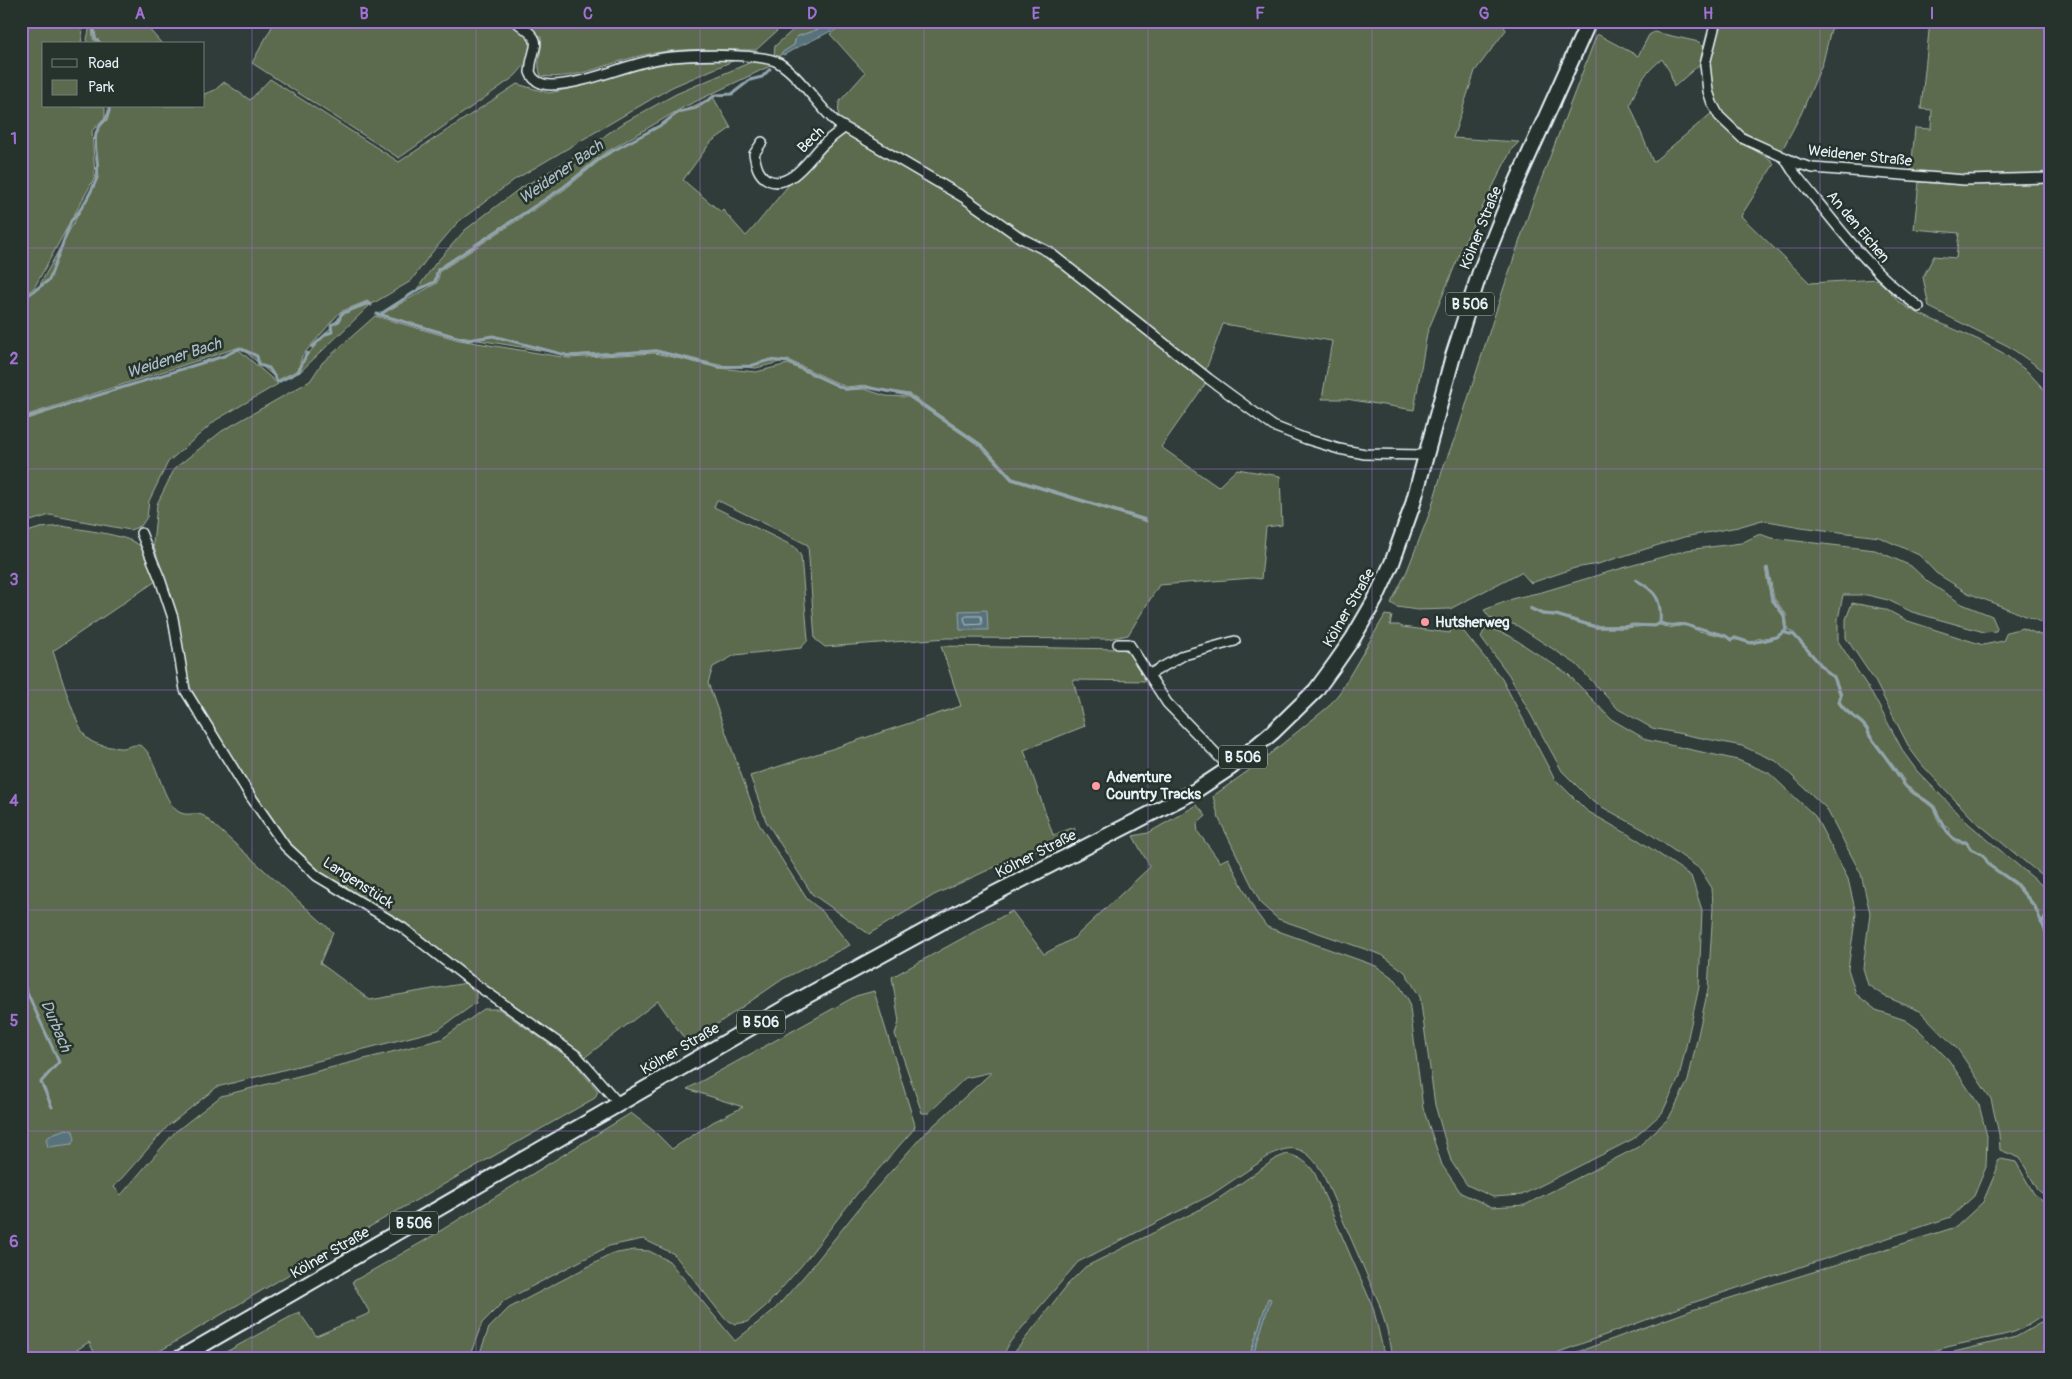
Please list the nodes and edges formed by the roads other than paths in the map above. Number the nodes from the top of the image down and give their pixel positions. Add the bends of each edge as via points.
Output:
1 (515, 21) edge
2 (1590, 21) edge
3 (1716, 21) edge
4 (844, 128) junction
5 (762, 142) dead end
6 (1784, 157) junction
7 (2051, 178) edge
8 (1919, 307) dead end
9 (1426, 455) junction
10 (141, 533) dead end
11 (1235, 641) dead end
12 (1118, 644) dead end
13 (1150, 674) junction
14 (1230, 768) junction
15 (619, 1104) junction
16 (180, 1358) edge

1 - 4 street, Bech via 534,37 536,49 530,72 534,80 545,85 570,82 661,59 765,58 775,60 789,70 824,112
2 - 9 main road, Kölner Straße / B 506 via 1510,197 1480,272
3 - 6 street, Weidener Straße via 1705,64 1712,103 1719,116 1742,138
4 - 5 street, Bech via 824,143 793,176 780,182 768,180 756,168 754,154
4 - 9 street via 963,197 1021,238 1049,252 1273,426 1330,447 1364,454
6 - 7 street, Weidener Straße via 1813,168 1965,180
6 - 8 street, An den Eichen via 1876,270 1900,294
9 - 14 main road, Kölner Straße / B 506 via 1402,540 1375,600 1353,638 1316,690
10 - 15 street, Langenstück via 173,618 185,690 285,846 317,876 403,928 471,982 577,1056
11 - 13 street via 1184,655
12 - 13 street via 1129,644
13 - 14 street via 1167,703
14 - 15 main road, Kölner Straße / B 506 via 1195,791 874,958
15 - 16 main road, Kölner Straße / B 506

